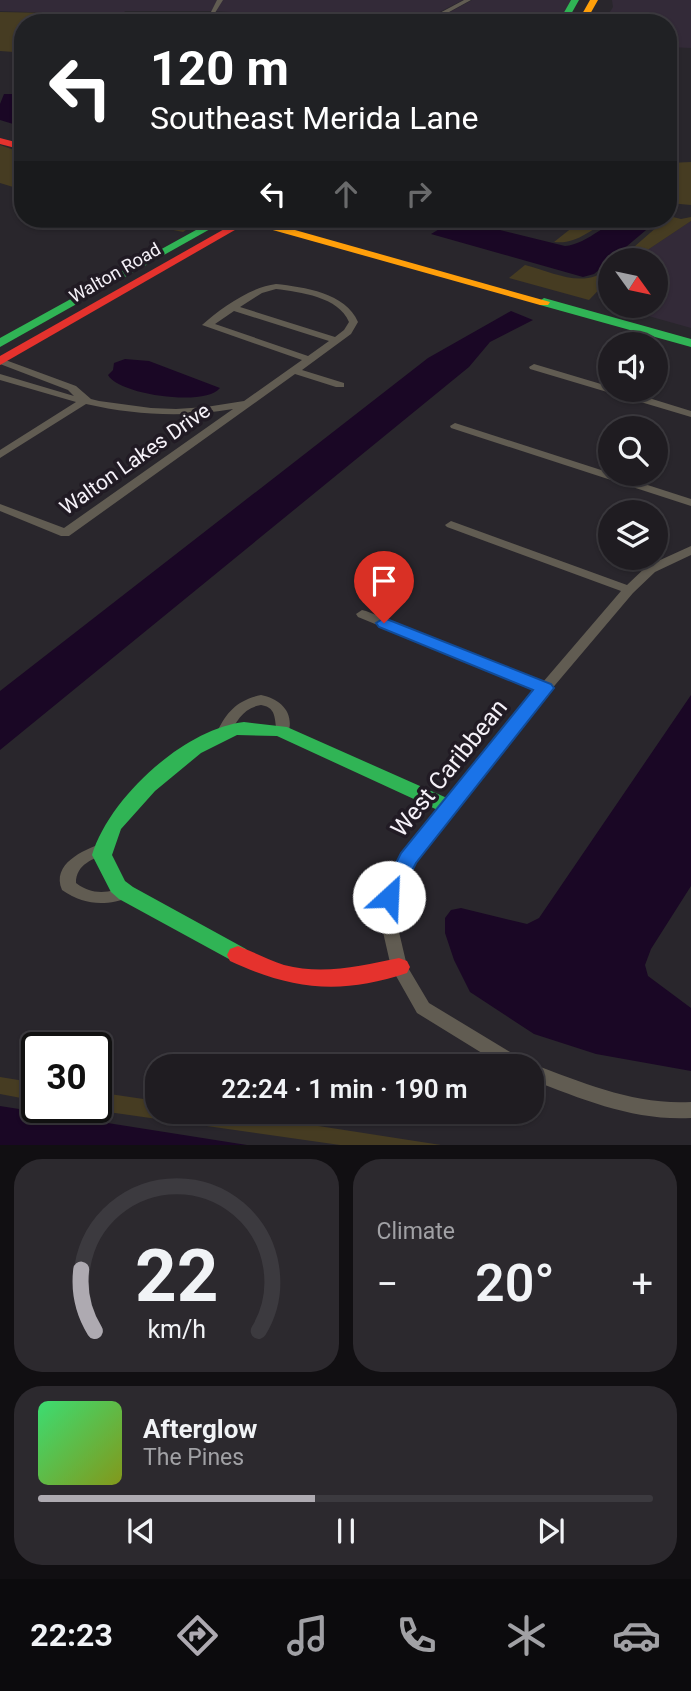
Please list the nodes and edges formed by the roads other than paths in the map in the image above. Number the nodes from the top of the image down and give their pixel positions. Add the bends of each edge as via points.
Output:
1 (468, 0) edge
2 (441, 14) edge
3 (207, 228) edge
4 (231, 228) edge
5 (279, 228) edge
6 (318, 228) edge
7 (234, 308) junction
8 (691, 331) edge
9 (336, 340) junction
10 (0, 343) edge
11 (691, 343) edge
12 (309, 359) junction
13 (0, 361) edge
14 (534, 367) dead end
15 (293, 370) junction
16 (0, 377) edge
17 (340, 385) dead end
18 (598, 386) edge
19 (86, 400) junction
20 (651, 402) edge
21 (247, 403) junction
22 (691, 414) edge
23 (455, 426) dead end
24 (0, 455) edge
25 (691, 503) edge
26 (1, 509) edge
27 (451, 525) dead end
28 (691, 550) edge
29 (629, 590) junction
30 (362, 614) dead end
31 (545, 688) junction
32 (283, 731) junction
33 (224, 732) junction
34 (449, 807) junction
35 (103, 849) junction
36 (126, 893) junction
37 (399, 967) junction
38 (499, 1054) edge
39 (544, 1077) edge
40 (691, 1110) edge

1 - 2 street
3 - 10 street, Walton Road
4 - 13 street, Walton Road
5 - 11 street
6 - 8 street
7 - 9 street
7 - 9 street, Walton Lakes Drive via 267,287 295,288 352,312 354,326
7 - 12 street, Walton Lakes Drive via 206,325
9 - 12 street, Walton Lakes Drive
12 - 15 street, Walton Lakes Drive
13 - 19 street, Walton Lakes Drive via 72,388
14 - 18 street
15 - 17 street
15 - 21 street, Walton Lakes Drive
16 - 19 street, Walton Lakes Drive via 55,396
19 - 21 street, Walton Lakes Drive via 181,412
19 - 24 street
20 - 22 street
21 - 26 street, Walton Lakes Drive via 65,533
23 - 25 street
27 - 29 street
28 - 29 street, West Caribbean via 651,569
29 - 31 street, West Caribbean
30 - 31 street
31 - 34 street, West Caribbean
32 - 33 street
32 - 33 street via 278,708 260,700 234,710
32 - 34 street
33 - 35 street via 205,739 140,797 116,821
34 - 37 street, West Caribbean via 408,859 389,897
35 - 36 street via 109,871
35 - 36 street via 72,866 68,886 94,900
36 - 37 street via 206,939 278,972 335,980
37 - 38 street, West Caribbean via 423,1008
39 - 40 street via 612,1103

